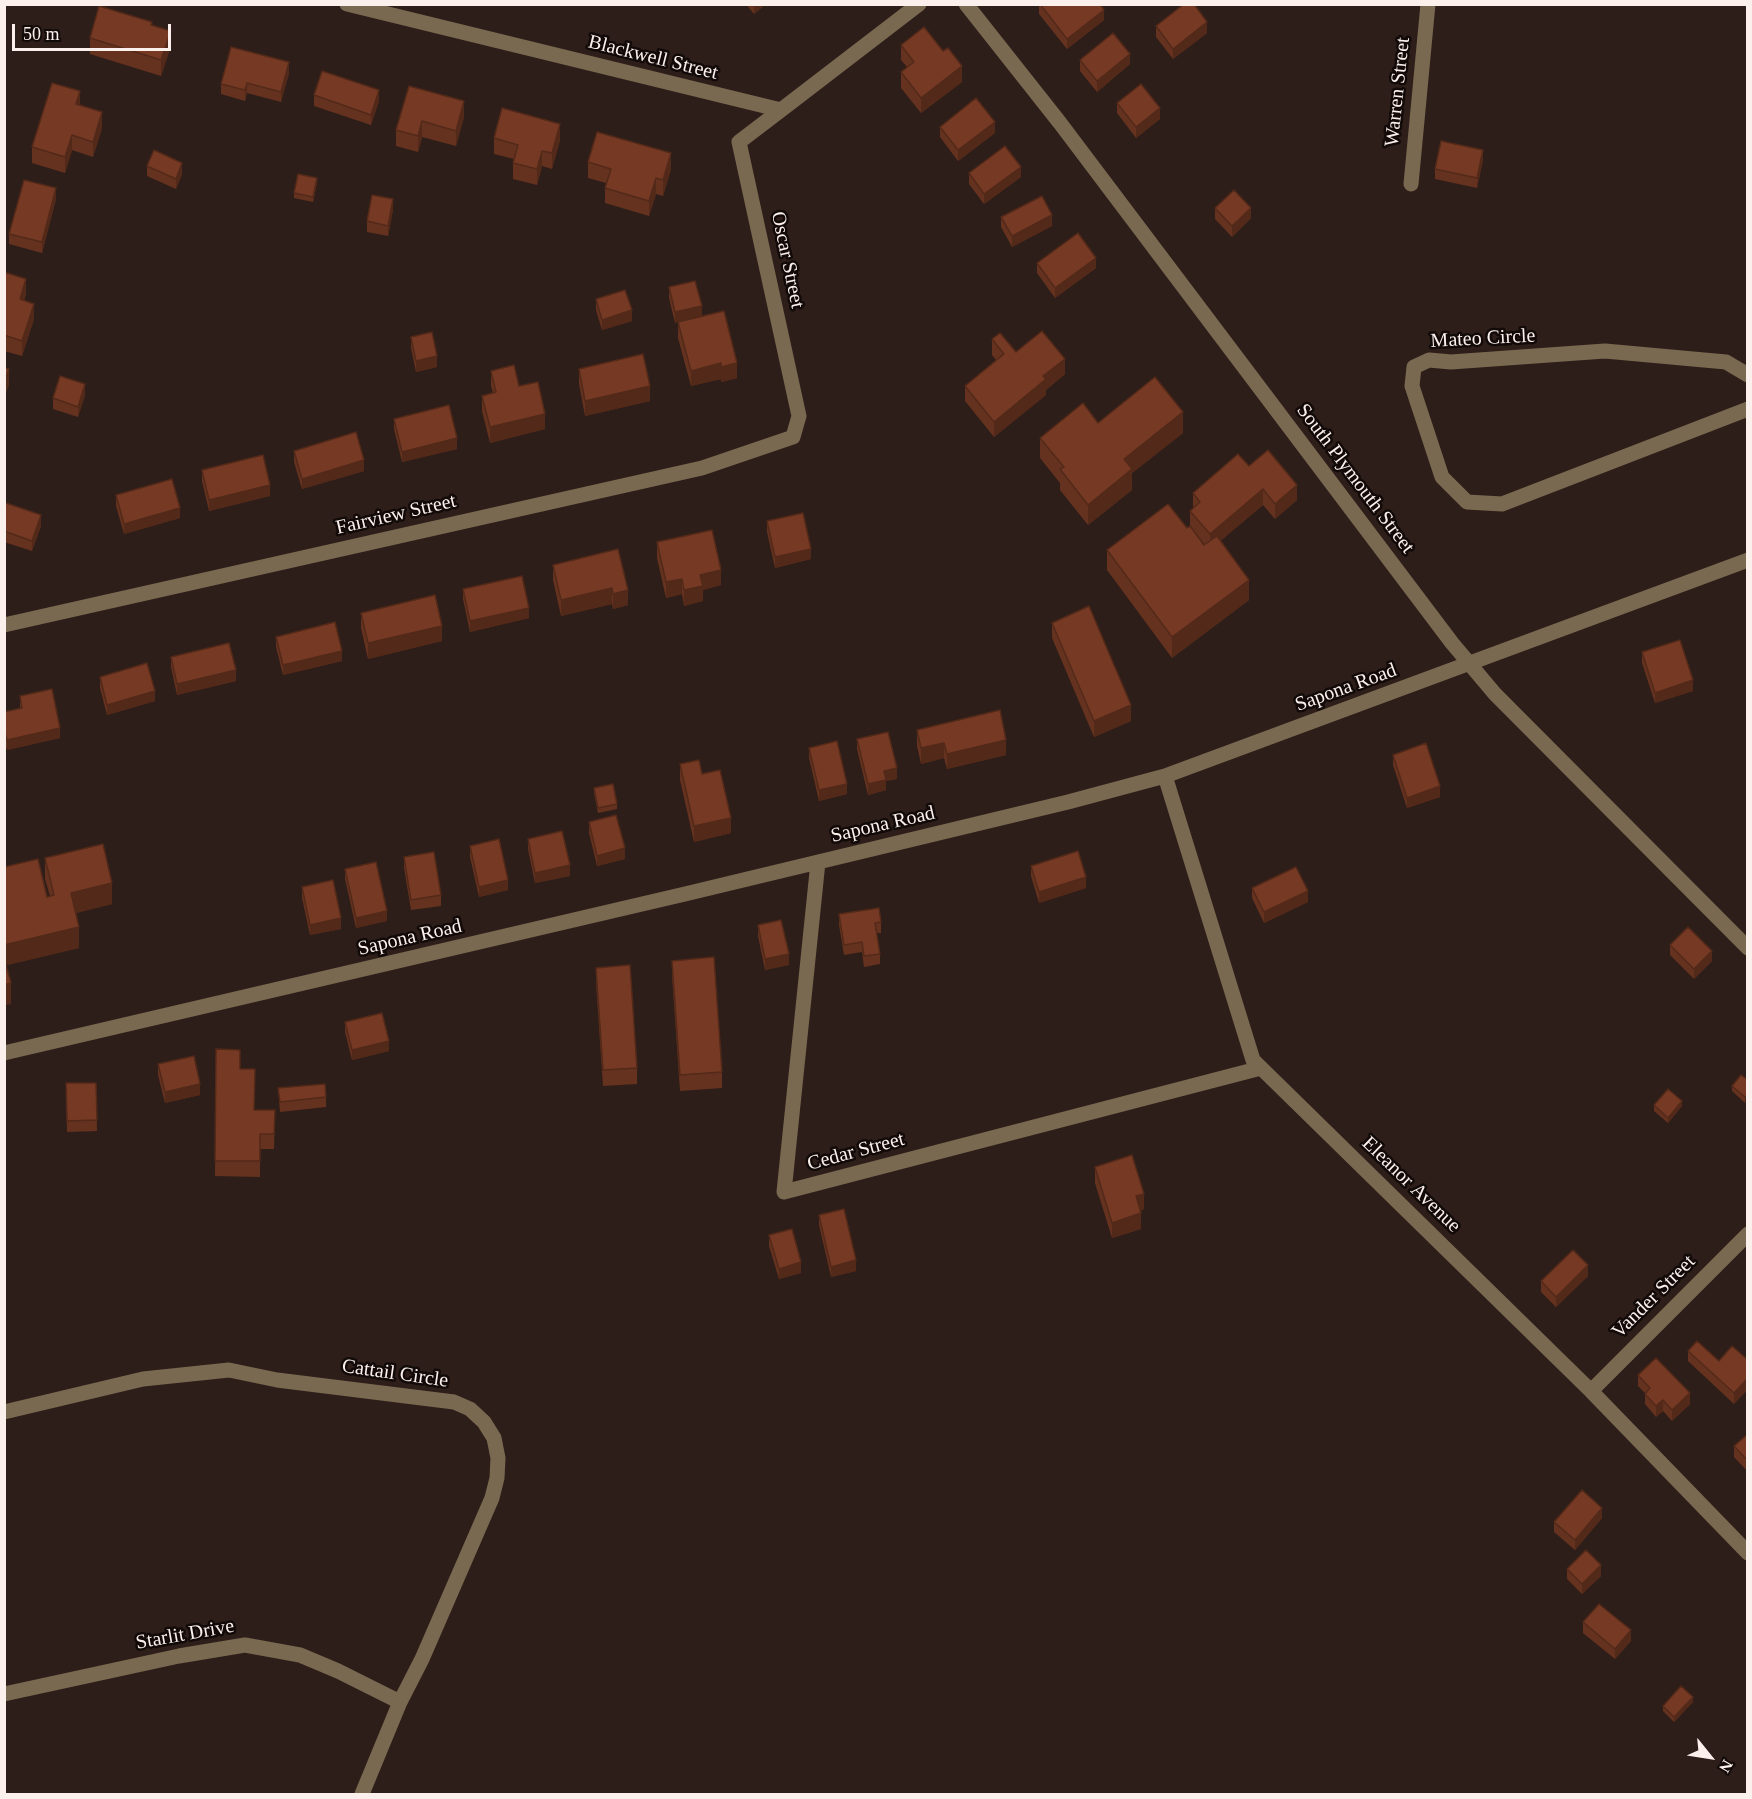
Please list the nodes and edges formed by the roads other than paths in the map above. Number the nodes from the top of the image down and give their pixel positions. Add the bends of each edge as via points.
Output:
1 (347, 4) edge
2 (919, 4) edge
3 (966, 4) edge
4 (1428, 4) edge
5 (781, 110) junction
6 (1411, 184) dead end
7 (1748, 375) edge
8 (1748, 409) edge
9 (793, 437) joint
10 (1748, 560) edge
11 (4, 625) edge
12 (1469, 664) junction
13 (1165, 776) junction
14 (818, 862) junction
15 (1748, 948) edge
16 (4, 1053) edge
17 (1261, 1068) junction
18 (1748, 1234) edge
19 (1590, 1391) junction
20 (4, 1412) edge
21 (1748, 1553) edge
22 (4, 1694) edge
23 (400, 1702) junction
24 (362, 1794) edge

1 - 5 street, Blackwell Street
2 - 5 street
3 - 12 street, South Plymouth Street
4 - 6 street, Warren Street
5 - 9 street, Oscar Street via 740,142 799,416
7 - 8 street, Mateo Circle via 1726,362 1605,351 1451,362 1429,360 1414,367 1412,386 1442,477 1467,502 1502,504
9 - 11 street, Fairview Street via 702,468
10 - 12 street, Sapona Road
12 - 13 street, Sapona Road
12 - 15 street, South Plymouth Street
13 - 14 street, Sapona Road
13 - 17 street, Eleanor Avenue via 1253,1060
14 - 16 street, Sapona Road
14 - 17 street, Cedar Street via 784,1192
17 - 19 street, Eleanor Avenue
18 - 19 street, Vander Street
19 - 21 street, Eleanor Avenue
20 - 23 street, Cattail Circle via 142,1379 229,1370 277,1380 420,1396 470,1409 494,1438 498,1478
22 - 23 street, Starlit Drive via 245,1645 300,1655
23 - 24 street, Cattail Circle

